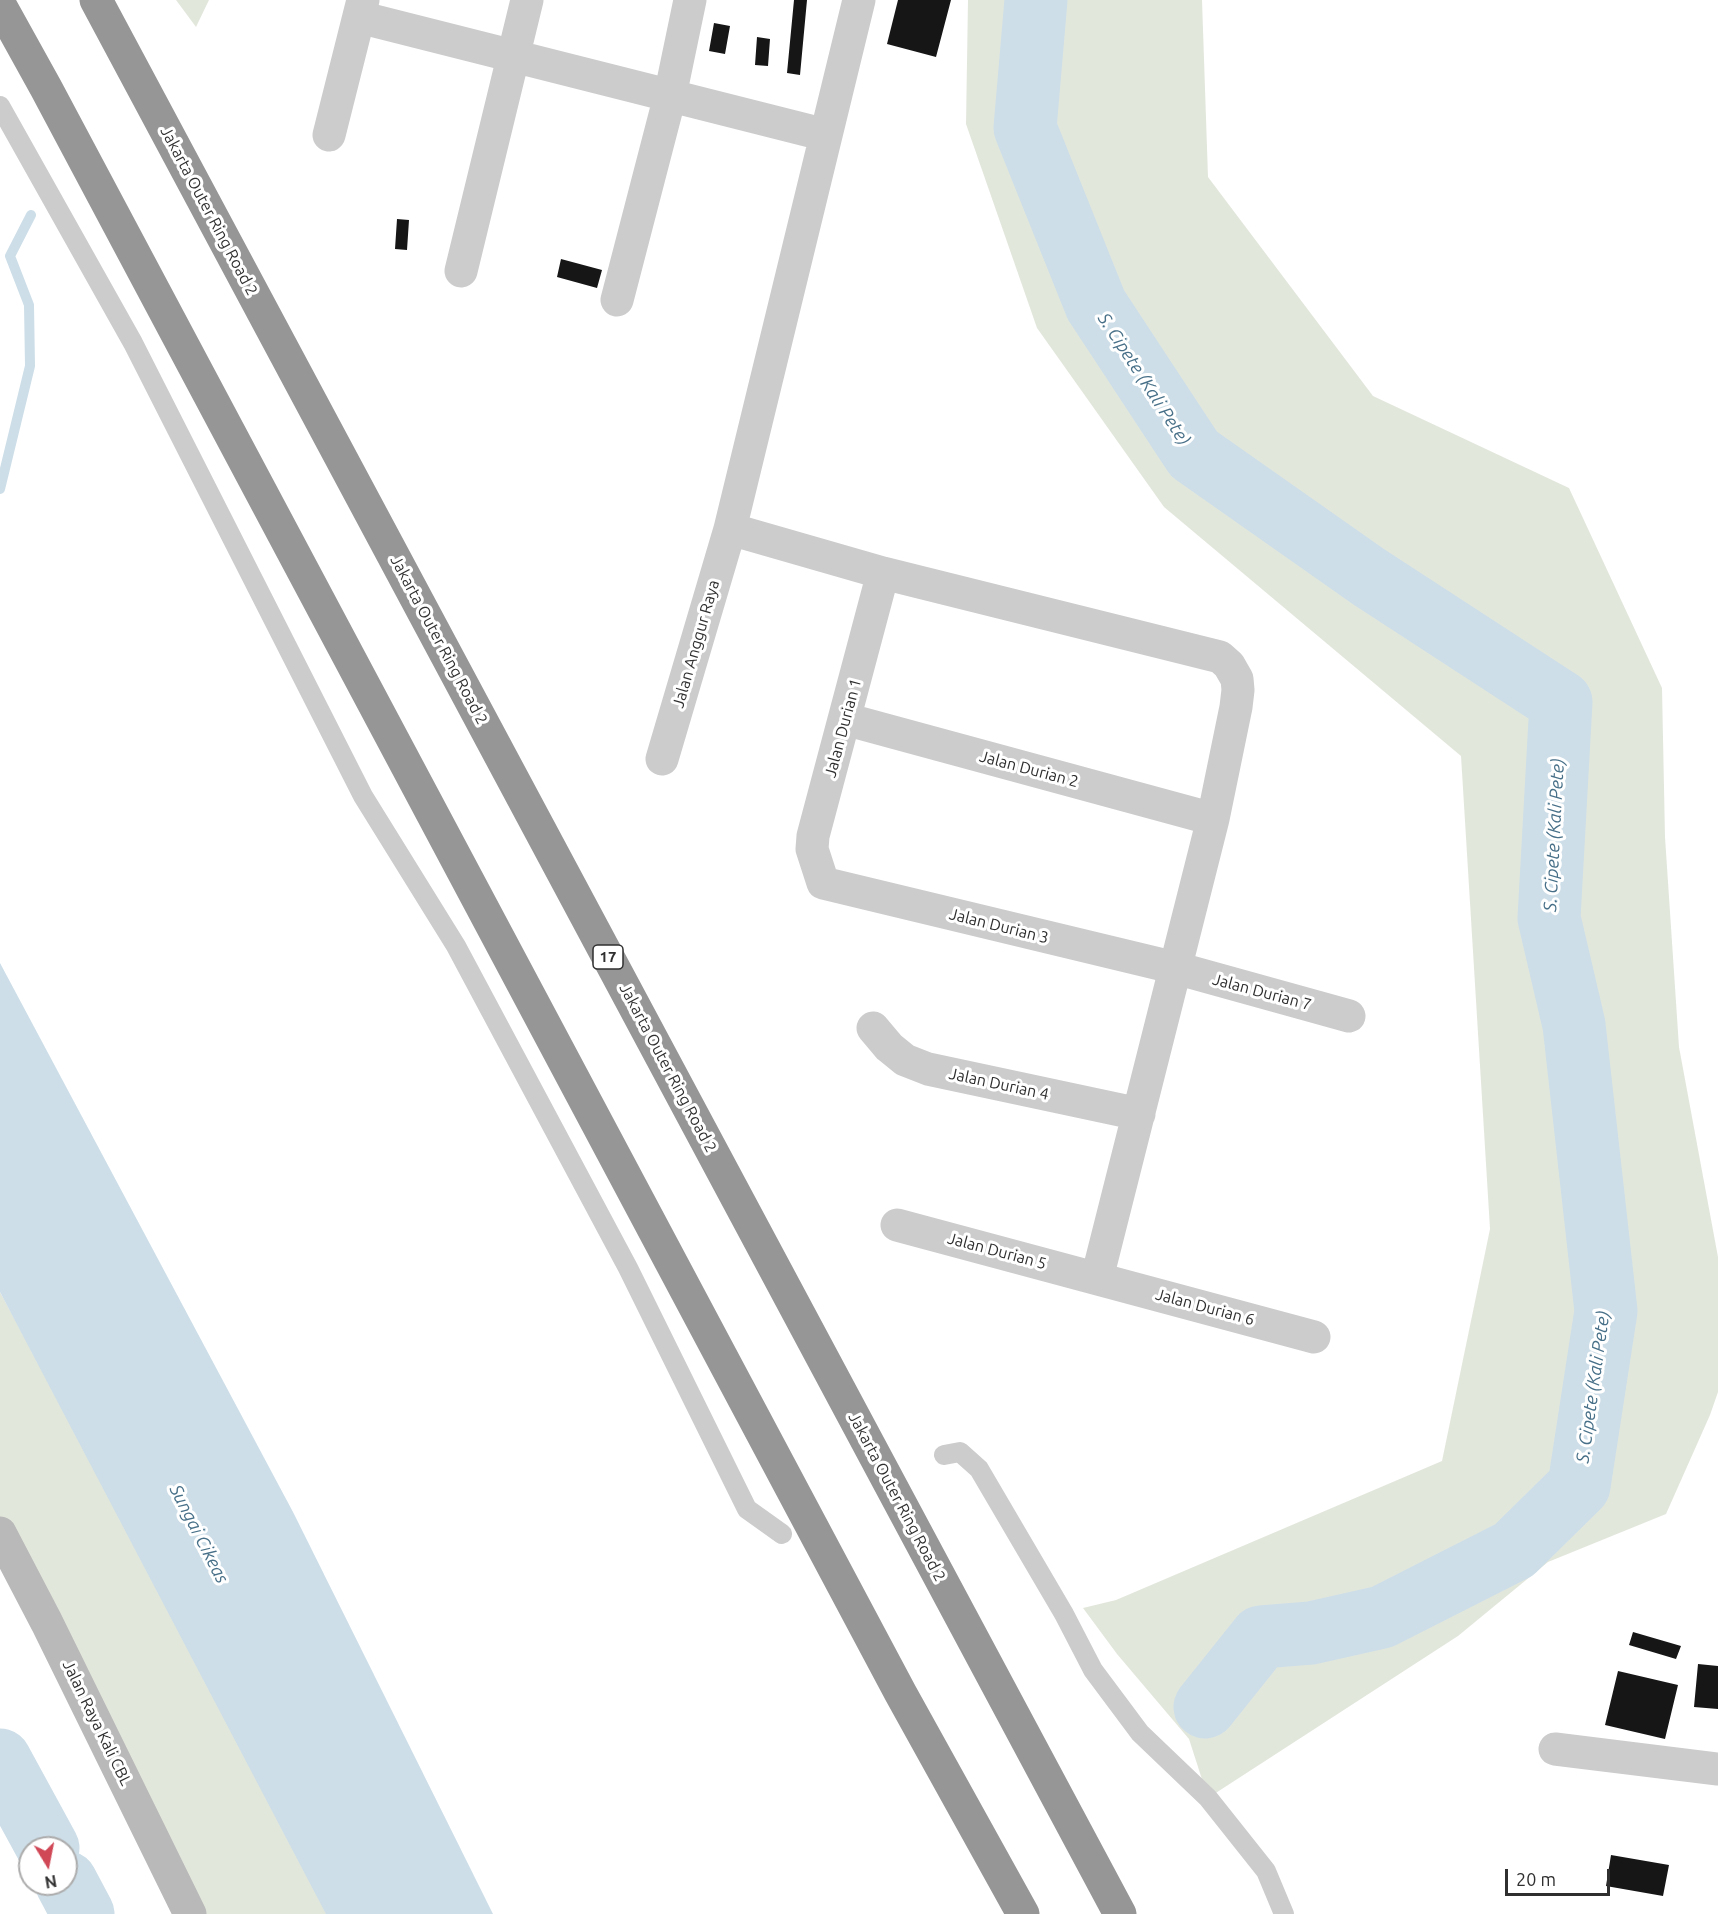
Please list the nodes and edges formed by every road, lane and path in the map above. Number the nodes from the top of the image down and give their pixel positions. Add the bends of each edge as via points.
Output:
1 (96, 0) edge
2 (527, 0) edge
3 (690, 0) edge
4 (859, 0) edge
5 (0, 5) edge
6 (361, 8) edge
7 (514, 56) junction
8 (670, 96) junction
9 (0, 106) edge
10 (329, 135) dead end
11 (826, 135) junction
12 (461, 271) dead end
13 (618, 300) dead end
14 (730, 528) junction
15 (883, 573) junction
16 (845, 719) junction
17 (662, 759) dead end
18 (1213, 819) junction
19 (823, 883) joint
20 (1176, 969) junction
21 (1349, 1016) dead end
22 (873, 1028) dead end
23 (1139, 1114) junction
24 (897, 1225) dead end
25 (1097, 1278) junction
26 (1314, 1337) dead end
27 (944, 1455) dead end
28 (0, 1533) edge
29 (782, 1534) dead end
30 (1555, 1749) dead end
31 (1718, 1769) edge
32 (190, 1914) edge
33 (1023, 1914) edge
34 (1120, 1914) edge
35 (1284, 1914) edge

1 - 34 highway, Jakarta Outer Ring Road 2 / 17
2 - 7 street
3 - 8 street
4 - 11 street, Jalan Anggur Raya
5 - 33 highway via 901,1694
6 - 7 street
6 - 10 street
7 - 8 street
7 - 12 street
8 - 11 street
8 - 13 street
9 - 29 lane via 133,343 363,796 456,946 628,1268 747,1509
11 - 14 street, Jalan Anggur Raya
14 - 15 street
14 - 17 street, Jalan Anggur Raya
15 - 16 street, Jalan Durian 1
15 - 18 street via 1220,657 1237,679 1238,690
16 - 18 street, Jalan Durian 2
16 - 19 street, Jalan Durian 1 via 813,836 812,849
18 - 20 street
19 - 20 street, Jalan Durian 3
20 - 21 street, Jalan Durian 7
20 - 23 street
22 - 23 street, Jalan Durian 4 via 905,1060 928,1069
23 - 25 street
24 - 25 street, Jalan Durian 5
25 - 26 street, Jalan Durian 6
27 - 35 lane via 960,1452 979,1469 1093,1670 1140,1733 1208,1798 1266,1871
28 - 32 main road, Jalan Raya Kali CBL
30 - 31 street

